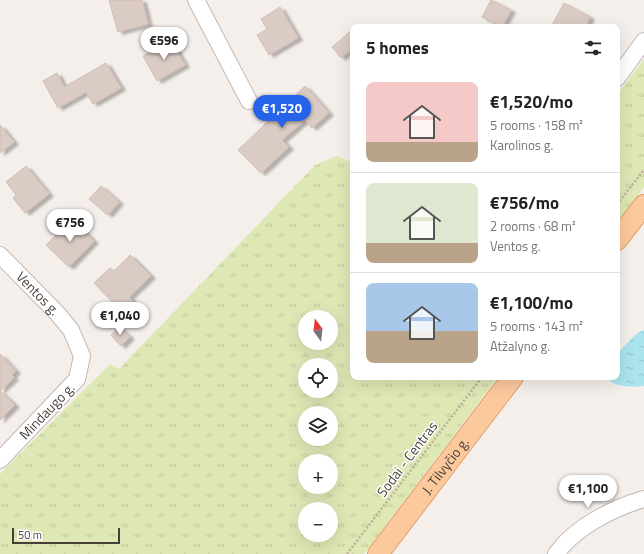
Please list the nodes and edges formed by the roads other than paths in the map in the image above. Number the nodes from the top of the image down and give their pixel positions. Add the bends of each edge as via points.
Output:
1 (196, 0) edge
2 (644, 41) edge
3 (620, 74) edge
4 (249, 101) dead end
5 (644, 205) edge
6 (620, 236) edge
7 (0, 255) edge
8 (82, 356) joint
9 (511, 380) edge
10 (0, 460) edge
11 (644, 499) edge
12 (378, 554) edge
13 (556, 554) edge

1 - 4 street
2 - 3 street
5 - 6 main road
7 - 8 street, Ventos g. via 71,330
8 - 10 street, Mindaugo g. via 77,379
9 - 12 main road, J. Tilvyčio g.
11 - 13 street via 622,506 583,529

